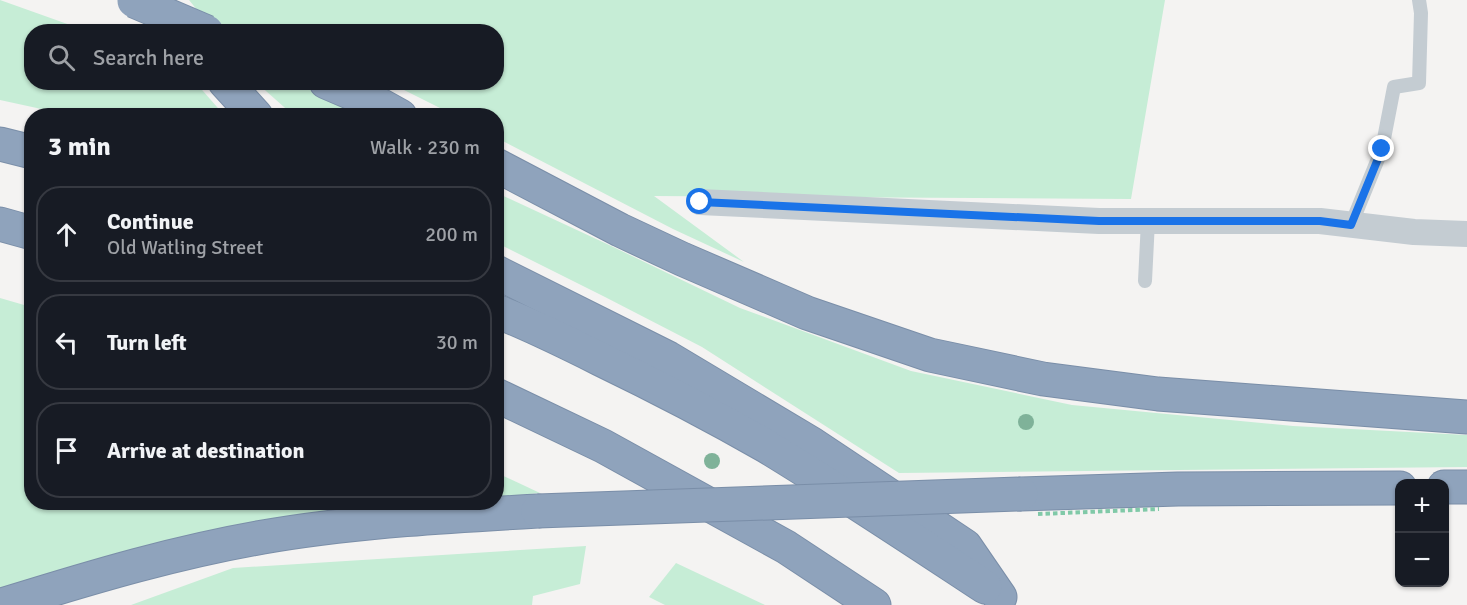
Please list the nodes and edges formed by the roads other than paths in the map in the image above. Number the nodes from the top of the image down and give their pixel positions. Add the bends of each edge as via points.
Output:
1 (133, 0) edge
2 (167, 0) edge
3 (1419, 0) edge
4 (182, 24) edge
5 (188, 24) edge
6 (232, 90) edge
7 (345, 90) edge
8 (249, 108) edge
9 (384, 108) edge
10 (0, 144) edge
11 (24, 150) edge
12 (504, 169) edge
13 (700, 202) dead end
14 (1148, 221) junction
15 (0, 224) edge
16 (1351, 225) junction
17 (24, 231) edge
18 (1467, 234) edge
19 (504, 276) edge
20 (1145, 282) dead end
21 (504, 314) edge
22 (504, 399) edge
23 (1467, 417) edge
24 (1449, 487) edge
25 (1467, 487) edge
26 (1395, 488) edge
27 (1006, 601) edge
28 (2, 605) edge
29 (874, 605) edge

1 - 5 highway, bridge
2 - 4 highway
3 - 16 lane via 1419,83 1394,87 1382,149
6 - 8 highway
7 - 9 highway
10 - 11 highway
12 - 23 highway via 682,259 807,313 930,355 1043,379 1158,394
13 - 14 street
14 - 16 street via 1320,221
14 - 20 lane
15 - 17 highway
16 - 18 street
19 - 27 highway via 668,358 812,444 965,546
21 - 27 highway via 639,378 765,446
22 - 29 highway via 603,446 786,547
24 - 25 highway
26 - 28 highway, bridge via 1020,494 538,511 365,522 199,550 116,570

